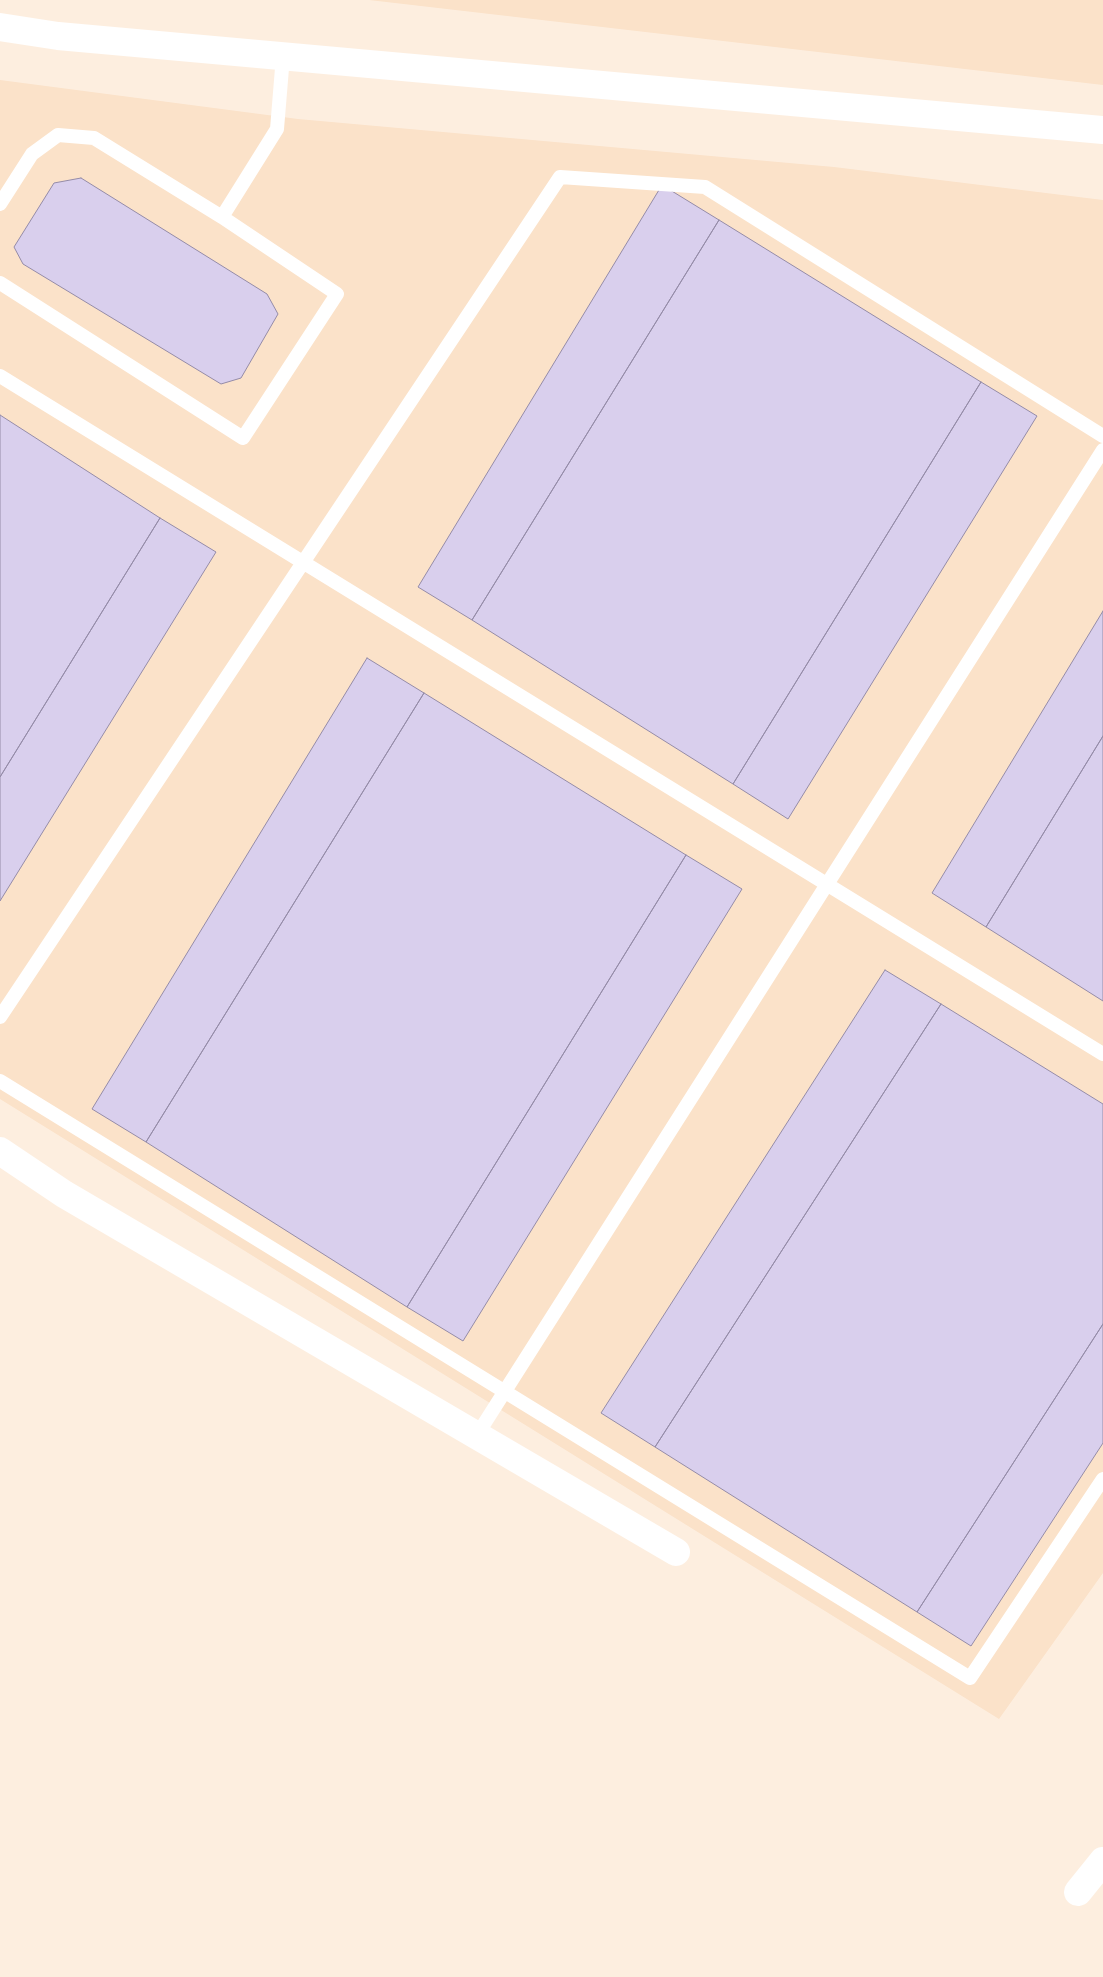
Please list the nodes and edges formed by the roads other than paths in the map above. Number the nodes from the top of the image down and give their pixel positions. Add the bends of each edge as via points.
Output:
1 (0, 26) edge
2 (283, 56) junction
3 (1103, 130) edge
4 (0, 204) edge
5 (222, 217) junction
6 (0, 283) edge
7 (0, 376) edge
8 (1103, 436) edge
9 (1103, 450) edge
10 (304, 563) junction
11 (827, 884) junction
12 (0, 1017) edge
13 (1103, 1054) edge
14 (0, 1081) edge
15 (0, 1152) edge
16 (504, 1391) junction
17 (477, 1436) junction
18 (1103, 1479) edge
19 (676, 1552) dead end
20 (1103, 1860) edge
21 (1078, 1892) dead end

1 - 2 street via 58,36
2 - 3 street
2 - 5 lane via 277,129
4 - 5 lane via 32,154 58,135 94,138
5 - 6 lane via 337,294 242,438
7 - 10 lane
8 - 10 lane via 704,187 560,177
9 - 11 lane
10 - 11 lane
10 - 12 lane
11 - 13 lane
11 - 16 lane
14 - 16 lane
15 - 17 street via 64,1194
16 - 17 lane
16 - 18 lane via 970,1678
17 - 19 street
20 - 21 street

